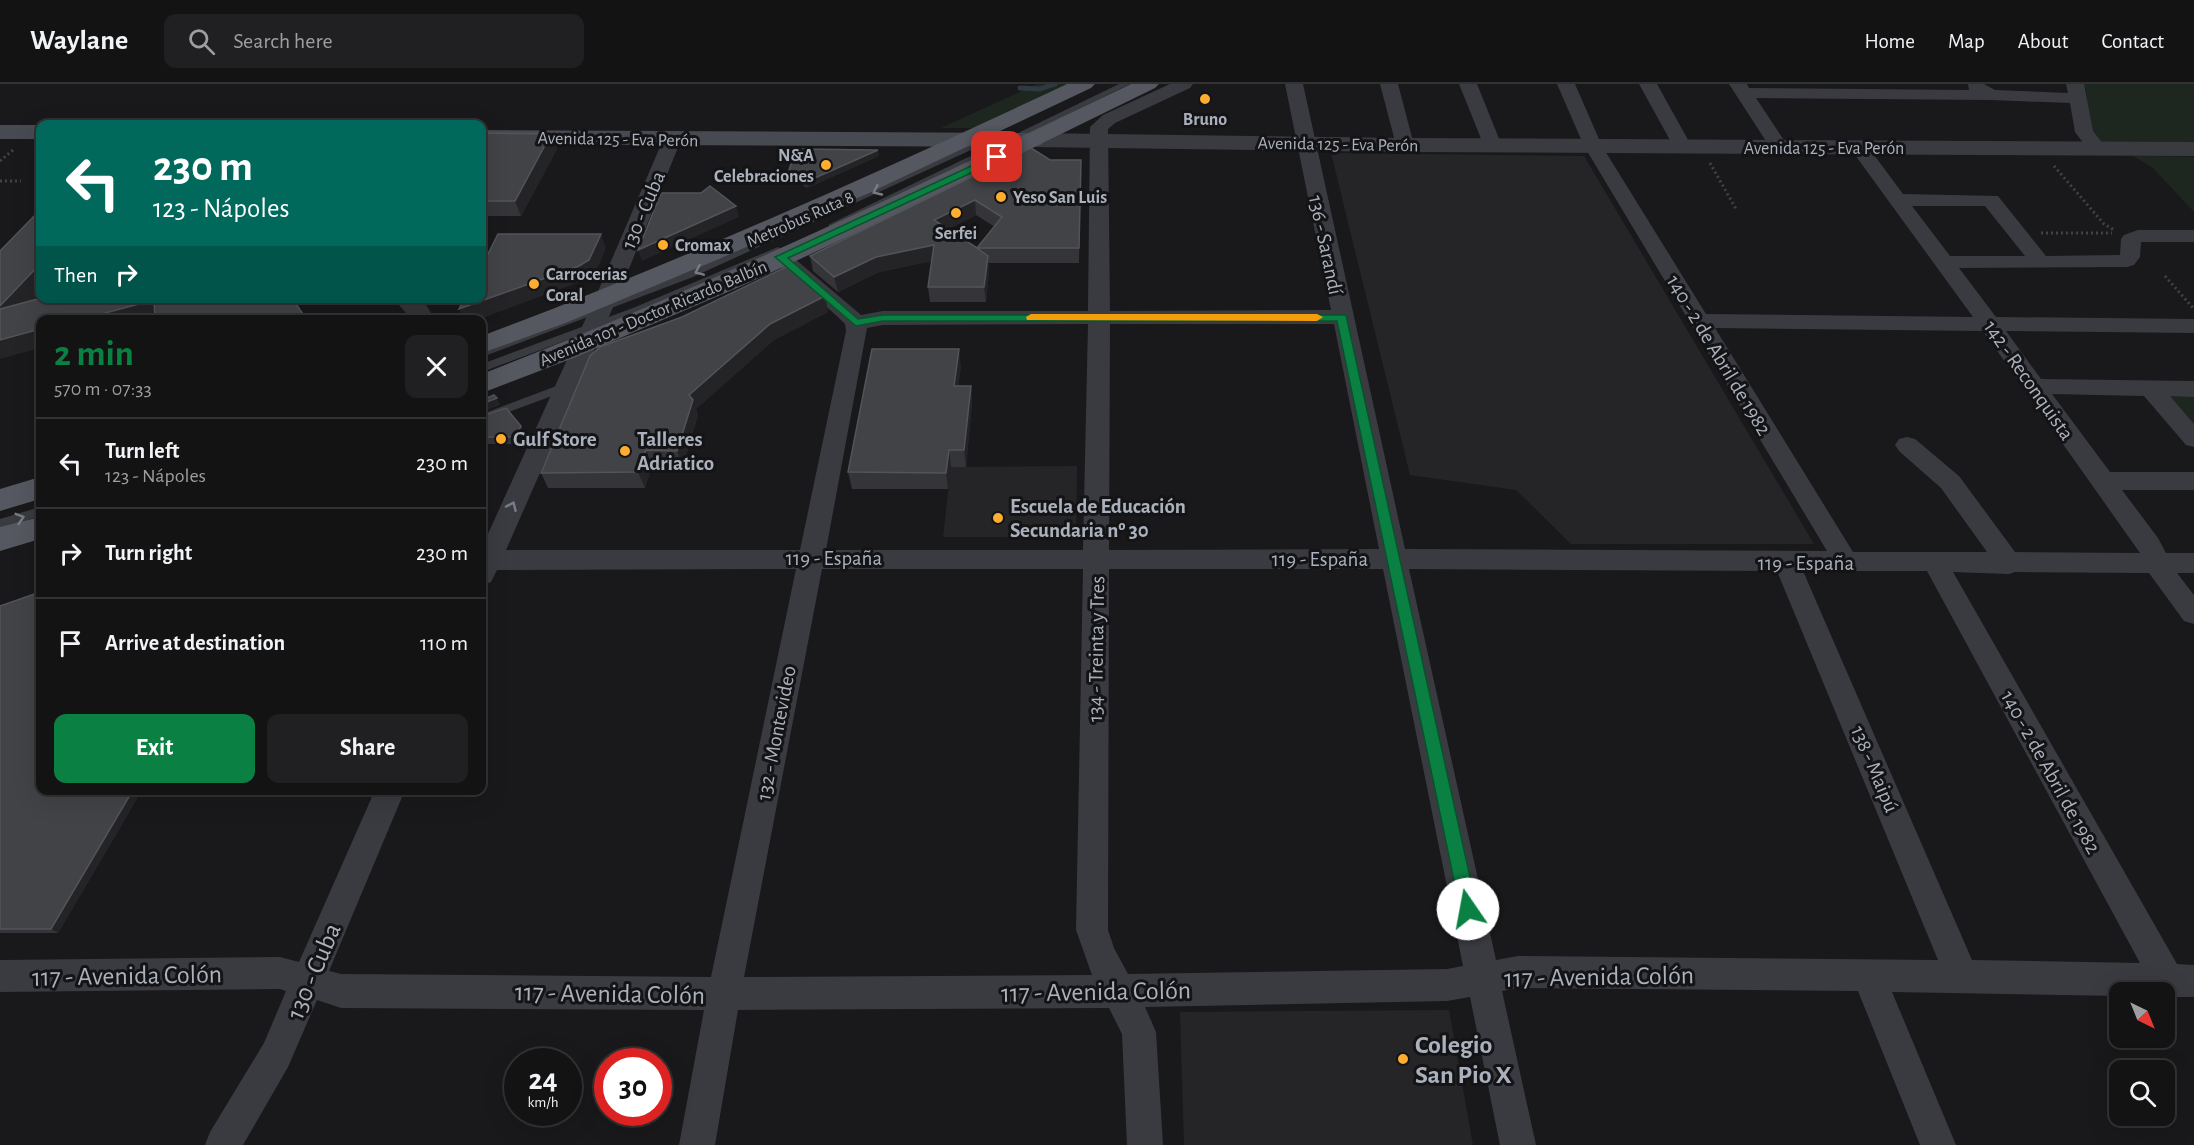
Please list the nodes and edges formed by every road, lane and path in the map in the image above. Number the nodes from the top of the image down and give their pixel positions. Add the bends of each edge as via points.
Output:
1 (1084, 84) edge
2 (1106, 84) edge
3 (1126, 84) edge
4 (1148, 84) edge
5 (1184, 84) edge
6 (1294, 84) edge
7 (1389, 84) edge
8 (1468, 84) edge
9 (1566, 84) edge
10 (1648, 84) edge
11 (1971, 84) edge
12 (1741, 88) edge
13 (1833, 89) edge
14 (1917, 90) edge
15 (2077, 92) edge
16 (1991, 95) junction
17 (0, 132) edge
18 (36, 132) edge
19 (486, 138) edge
20 (672, 140) junction
21 (987, 140) junction
22 (1033, 140) junction
23 (1100, 142) junction
24 (1308, 144) junction
25 (1405, 146) junction
26 (1493, 146) junction
27 (1593, 146) junction
28 (1692, 147) junction
29 (1780, 148) junction
30 (1859, 148) junction
31 (2040, 149) junction
32 (2098, 149) junction
33 (2194, 150) edge
34 (0, 181) edge
35 (21, 181) dead end
36 (1897, 200) junction
37 (1737, 209) dead end
38 (2017, 233) junction
39 (2194, 236) edge
40 (781, 257) junction
41 (1943, 262) junction
42 (2041, 263) junction
43 (2165, 276) dead end
44 (2194, 308) edge
45 (1099, 317) junction
46 (1342, 317) junction
47 (595, 320) junction
48 (1698, 321) junction
49 (856, 323) junction
50 (1989, 323) junction
51 (2194, 326) edge
52 (486, 344) edge
53 (486, 353) edge
54 (486, 366) edge
55 (486, 382) edge
56 (567, 386) junction
57 (2033, 386) junction
58 (2151, 389) junction
59 (2194, 389) edge
60 (486, 416) edge
61 (2194, 440) edge
62 (1907, 445) dead end
63 (2101, 481) junction
64 (2194, 481) edge
65 (36, 489) edge
66 (36, 497) edge
67 (0, 500) edge
68 (0, 508) edge
69 (36, 513) edge
70 (0, 524) edge
71 (36, 527) edge
72 (0, 538) edge
73 (811, 558) junction
74 (1097, 558) junction
75 (1394, 559) junction
76 (486, 561) edge
77 (1787, 562) junction
78 (1847, 563) junction
79 (1935, 563) junction
80 (2158, 563) junction
81 (2008, 564) junction
82 (2194, 564) edge
83 (486, 565) edge
84 (2194, 614) edge
85 (388, 795) edge
86 (0, 976) edge
87 (1869, 976) junction
88 (1962, 976) junction
89 (1484, 979) junction
90 (2181, 981) edge
91 (308, 982) junction
92 (1116, 991) junction
93 (724, 994) junction
94 (223, 1145) edge
95 (698, 1145) edge
96 (1145, 1145) edge
97 (1518, 1145) edge
98 (1938, 1145) edge

1 - 21 main road, Avenida 101 - Doctor Ricardo Balbín
2 - 21 lane, Metrobus Ruta 8
3 - 21 lane, Metrobus Ruta 8
4 - 22 main road, Avenida 101 - Doctor Ricardo Balbín
5 - 23 street via 1100,123
6 - 24 street, 136 - Sarandí
7 - 25 street
8 - 26 street
9 - 27 street, 140 - 2 de Abril de 1982
10 - 28 street
11 - 16 street
12 - 13 street
12 - 29 street
13 - 14 street
14 - 16 street
15 - 16 street via 2051,96
15 - 32 street via 2084,132
17 - 18 main road
19 - 20 main road, Avenida 125 - Eva Perón
20 - 21 main road, Avenida 125 - Eva Perón
20 - 47 street, 130 - Cuba
21 - 22 main road, Avenida 125 - Eva Perón
21 -> 47 main road, Avenida 101 - Doctor Ricardo Balbín via 808,211
47 -> 21 lane, Metrobus Ruta 8 via 777,250
22 - 23 street, Avenida 125 - Eva Perón
22 - 40 main road, Avenida 101 - Doctor Ricardo Balbín
23 - 24 street, Avenida 125 - Eva Perón
23 - 45 street, 134 - Treinta y Tres
24 - 25 street, Avenida 125 - Eva Perón
24 - 46 street, 136 - Sarandí via 1308,160
25 - 26 street, Avenida 125 - Eva Perón
26 - 27 street, Avenida 125 - Eva Perón
27 - 28 street, Avenida 125 - Eva Perón
27 - 48 street, 140 - 2 de Abril de 1982
28 - 29 street, Avenida 125 - Eva Perón
28 - 37 path
29 - 30 street, Avenida 125 - Eva Perón
30 - 31 street, Avenida 125 - Eva Perón
30 - 36 street, 142 - Reconquista
31 - 32 street, Avenida 125 - Eva Perón
31 - 38 path via 2104,224 2118,232
32 - 33 street, Avenida 125 - Eva Perón
34 - 35 path
36 - 38 street via 1991,200
36 - 41 street, 142 - Reconquista
38 - 42 street
39 - 42 street via 2138,236 2129,242 2127,261
40 - 47 main road, Avenida 101 - Doctor Ricardo Balbín
40 - 49 street
41 - 42 street
41 - 50 street, 142 - Reconquista
43 - 44 path
45 - 46 street
45 - 49 street via 883,318
45 - 74 street, 134 - Treinta y Tres
46 - 75 street, 136 - Sarandí
47 - 52 main road, Avenida 101 - Doctor Ricardo Balbín
47 - 53 lane, Metrobus Ruta 8
47 - 54 lane, Metrobus Ruta 8
47 - 55 main road, Avenida 101 - Doctor Ricardo Balbín
47 - 56 street, 130 - Cuba
48 - 50 street
48 - 78 street, 140 - 2 de Abril de 1982
49 - 73 street, 132 - Montevideo
50 - 51 street
50 - 57 street, 142 - Reconquista
56 - 60 lane
76 -> 56 street, 130 - Cuba
57 - 58 street
57 - 63 street, 142 - Reconquista
58 - 59 street
58 - 61 street
62 - 81 street via 1950,482
63 - 64 street
63 - 80 street, 142 - Reconquista
65 - 67 main road
66 - 68 lane
70 -> 69 lane
71 - 72 main road
73 - 74 street, 119 - España
73 - 83 street, 119 - España
73 - 93 street, 132 - Montevideo
74 - 75 street, 119 - España
74 - 92 street, 134 - Treinta y Tres via 1092,930
75 - 77 street, 119 - España
75 - 89 street, 136 - Sarandí
77 - 78 street, 119 - España
77 - 88 street, 138 - Maipú
78 - 79 street, 119 - España
79 - 81 street, 119 - España
79 - 90 street, 140 - 2 de Abril de 1982
80 - 81 street, 119 - España
80 - 82 street, 119 - España
80 - 84 street, 142 - Reconquista
85 - 91 street, 130 - Cuba
86 - 91 street, 117 - Avenida Colón via 280,973
87 - 88 street, 117 - Avenida Colón
87 - 89 street, 117 - Avenida Colón via 1518,972
87 - 98 street
88 - 90 street, 117 - Avenida Colón
89 - 92 street, 117 - Avenida Colón via 1447,985
89 - 97 street, 136 - Sarandí
91 - 93 street, 117 - Avenida Colón via 340,991
91 - 94 street, 130 - Cuba via 276,1055
92 - 93 street, 117 - Avenida Colón
92 - 96 street, 134 - Treinta y Tres via 1139,1032
93 - 95 street, 132 - Montevideo

